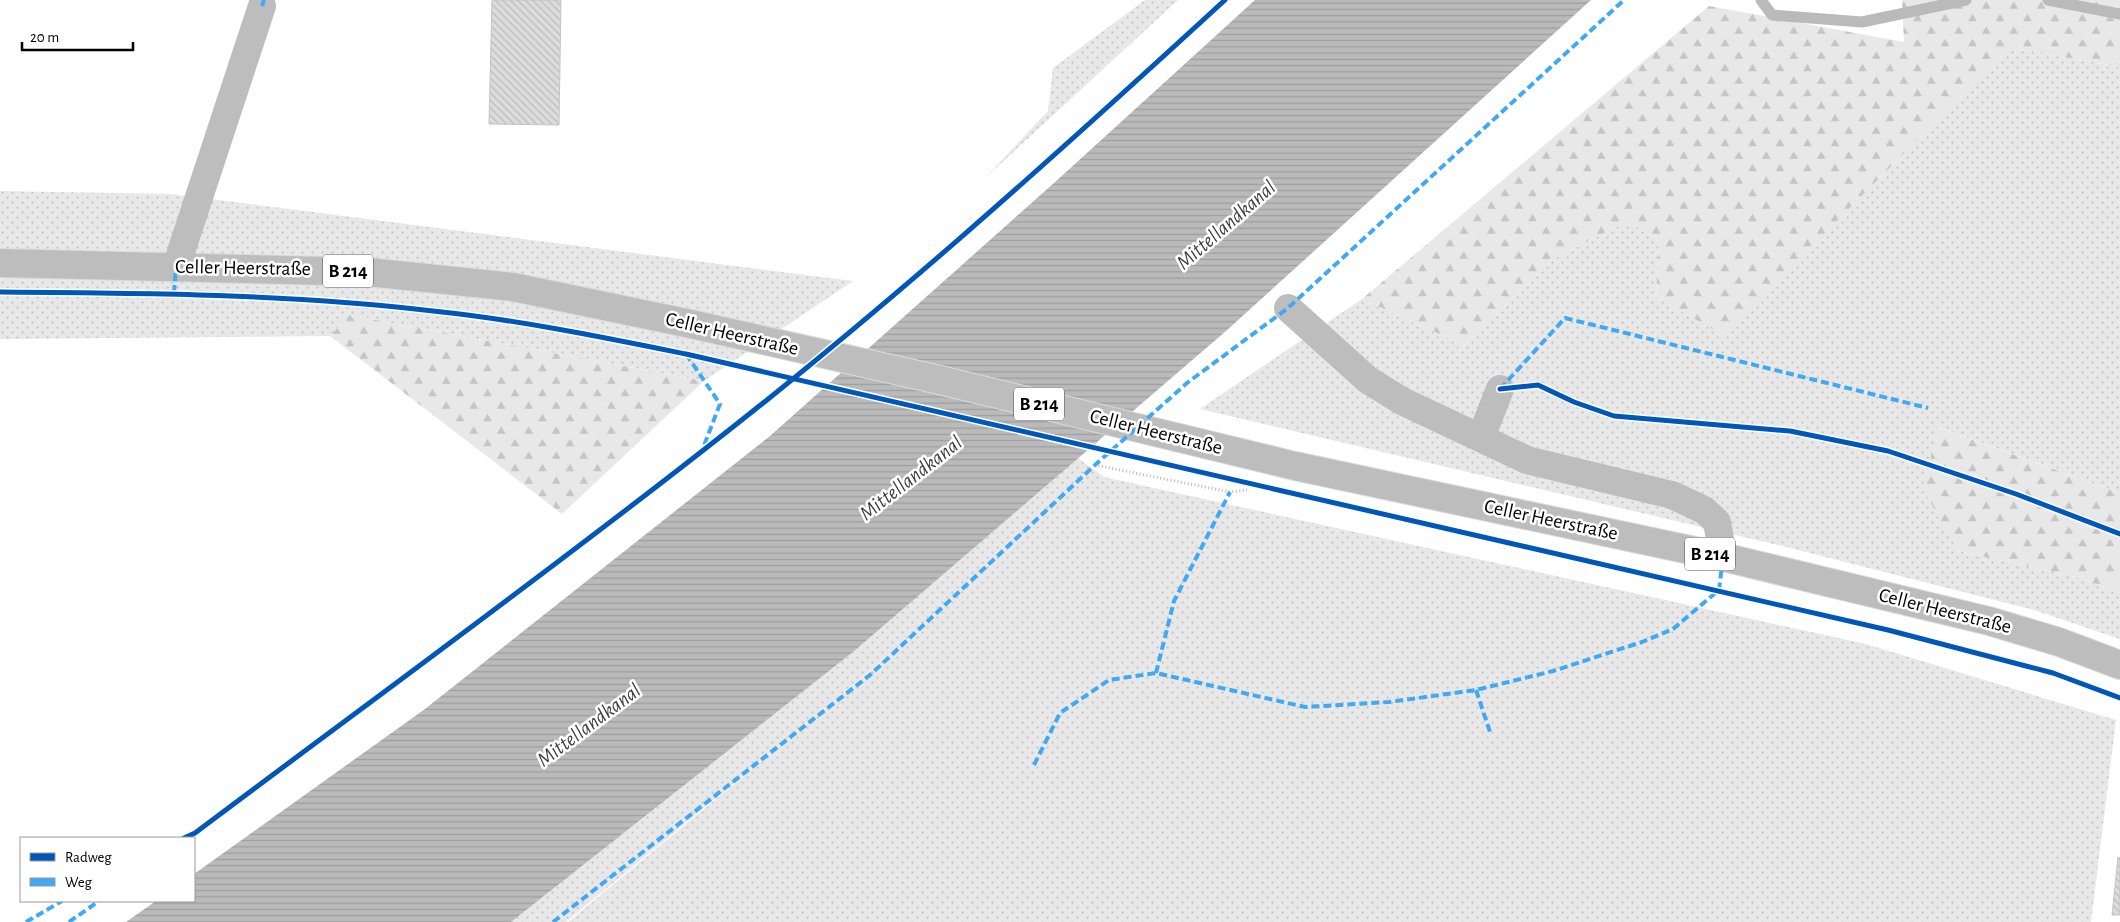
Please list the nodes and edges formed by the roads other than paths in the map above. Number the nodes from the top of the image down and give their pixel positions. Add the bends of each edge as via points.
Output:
1 (262, 6) dead end
2 (0, 263) edge
3 (176, 267) junction
4 (1288, 308) dead end
5 (1500, 389) dead end
6 (1481, 436) junction
7 (1723, 557) junction
8 (2120, 665) edge

1 - 3 main road
2 - 3 main road, Celler Heerstraße / B 214
3 - 7 main road, Celler Heerstraße / B 214 via 368,272 513,287 944,381 1295,466
4 - 6 main road via 1368,380 1402,401
5 - 6 main road
6 - 7 main road via 1527,460 1672,496 1704,510 1717,522
7 - 8 main road, Celler Heerstraße / B 214 via 1989,621

